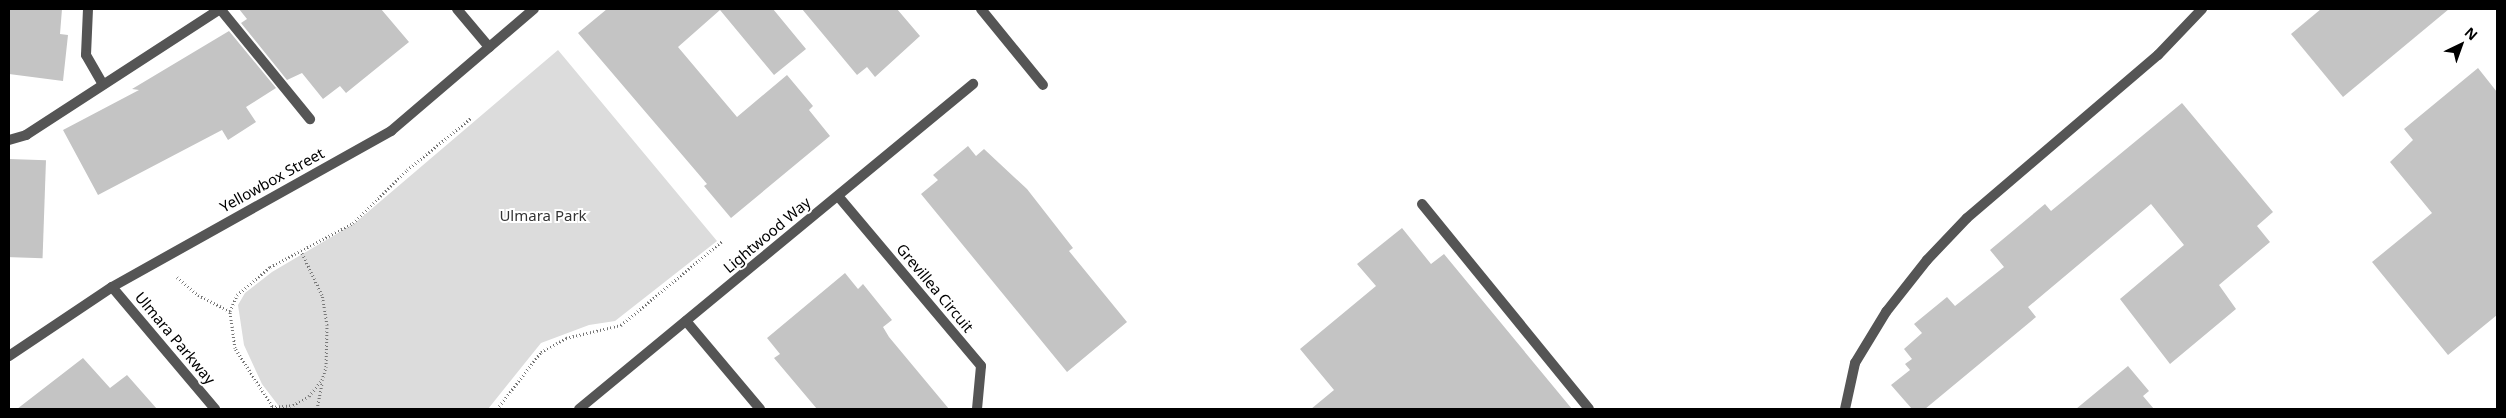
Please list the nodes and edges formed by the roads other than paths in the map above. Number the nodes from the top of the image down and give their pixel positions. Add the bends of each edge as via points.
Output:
1 (88, 9) edge
2 (457, 9) edge
3 (534, 9) edge
4 (981, 9) edge
5 (2202, 9) edge
6 (220, 10) edge
7 (490, 47) junction
8 (973, 84) dead end
9 (1043, 84) dead end
10 (103, 85) junction
11 (310, 119) dead end
12 (9, 140) edge
13 (838, 196) junction
14 (1422, 204) dead end
15 (112, 287) junction
16 (686, 321) junction
17 (9, 356) edge
18 (215, 409) edge
19 (579, 409) edge
20 (760, 409) edge
21 (978, 409) edge
22 (1589, 409) edge
23 (1845, 409) edge

1 - 10 street via 86,55
2 - 7 street
3 - 7 street, Yellowbox Street
4 - 9 street
5 - 23 street via 2158,55 1967,218 1927,260 1886,312 1855,363
6 - 10 street
6 - 11 street
7 - 15 street, Yellowbox Street via 391,131
8 - 13 street, Lightwood Way
10 - 12 street via 26,135
13 - 16 street, Lightwood Way
13 - 21 street, Grevillea Circuit via 981,366
14 - 22 street
15 - 17 street, Yellowbox Street
15 - 18 street, Ulmara Parkway
16 - 19 street, Lightwood Way
16 - 20 street

